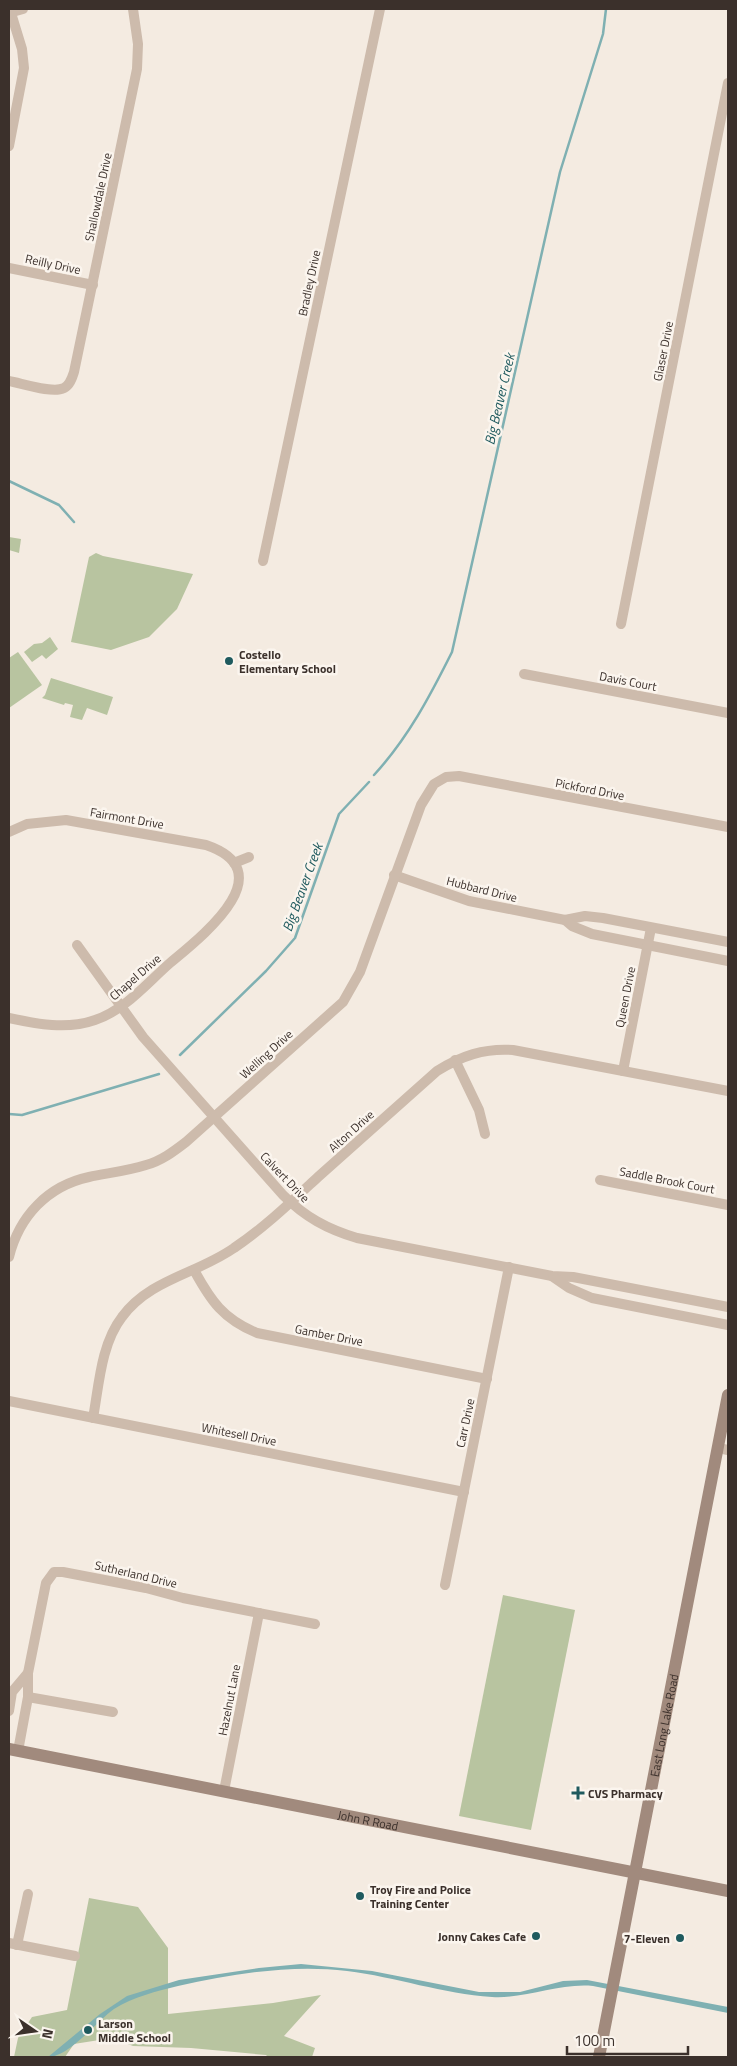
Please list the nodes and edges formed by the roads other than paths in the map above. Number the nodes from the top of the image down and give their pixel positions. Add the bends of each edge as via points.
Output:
1 (23, 9) edge
2 (133, 9) edge
3 (380, 9) edge
4 (10, 13) edge
5 (728, 83) edge
6 (9, 146) edge
7 (9, 268) edge
8 (92, 285) junction
9 (9, 381) edge
10 (263, 562) dead end
11 (621, 624) dead end
12 (524, 674) dead end
13 (728, 713) edge
14 (446, 777) joint
15 (728, 827) edge
16 (9, 831) edge
17 (249, 857) dead end
18 (234, 863) junction
19 (394, 875) junction
20 (565, 920) junction
21 (651, 928) junction
22 (725, 942) edge
23 (77, 945) dead end
24 (648, 945) junction
25 (723, 960) edge
26 (120, 1007) junction
27 (9, 1018) edge
28 (454, 1060) junction
29 (624, 1071) junction
30 (728, 1091) edge
31 (213, 1117) junction
32 (485, 1134) dead end
33 (600, 1180) dead end
34 (290, 1202) junction
35 (728, 1205) edge
36 (9, 1257) edge
37 (509, 1266) junction
38 (194, 1270) junction
39 (552, 1276) junction
40 (653, 1293) junction
41 (728, 1307) edge
42 (650, 1310) junction
43 (728, 1326) edge
44 (487, 1379) junction
45 (728, 1395) edge
46 (9, 1401) edge
47 (92, 1418) junction
48 (723, 1449) edge
49 (464, 1492) junction
50 (445, 1585) dead end
51 (259, 1613) junction
52 (315, 1624) dead end
53 (28, 1673) junction
54 (28, 1697) junction
55 (9, 1711) edge
56 (113, 1712) dead end
57 (13, 1750) edge
58 (224, 1791) junction
59 (635, 1873) junction
60 (728, 1891) edge
61 (28, 1894) dead end
62 (13, 1944) edge
63 (76, 1956) dead end
64 (599, 2057) edge

1 - 4 street
2 - 8 street, Shallowdale Drive via 138,44 137,69
3 - 10 street, Bradley Drive
4 - 6 street via 22,49 24,68
5 - 11 street, Glaser Drive
7 - 8 street, Reilly Drive
8 - 9 street, Shallowdale Drive via 70,382 64,388 49,389
12 - 13 street, Davis Court
14 - 15 street, Pickford Drive via 459,776
14 - 19 street, Welling Drive via 434,784 421,805
16 - 18 street, Fairmont Drive via 27,824 66,820 206,845 221,850
17 - 18 street
18 - 26 street, Chapel Drive via 238,870 237,892 230,904 211,927
19 - 20 street, Hubbard Drive via 469,901
19 - 31 street, Welling Drive via 360,972 343,1002
20 - 21 street, Hubbard Drive via 594,917
20 - 24 street, Hubbard Drive via 587,932
21 - 22 street, Hubbard Drive
21 - 24 street, Queen Drive
22 - 25 street, Hubbard Drive
23 - 26 street, Calvert Drive
24 - 25 street, Hubbard Drive
24 - 29 street, Queen Drive
26 - 27 street, Chapel Drive via 93,1021 66,1026
26 - 31 street, Calvert Drive
28 - 29 street, Alton Drive via 502,1049
28 - 32 street via 479,1110
28 - 34 street, Alton Drive via 437,1071
29 - 30 street, Alton Drive
31 - 34 street, Calvert Drive
31 - 36 street, Welling Drive via 169,1155 146,1165 75,1181 55,1190 24,1219
33 - 35 street, Saddle Brook Court
34 - 37 street, Calvert Drive via 316,1223 344,1234
34 - 38 street, Alton Drive via 234,1249
37 - 39 street, Calvert Drive
37 - 44 street, Carr Drive
38 - 44 street, Gamber Drive via 218,1308 239,1325 257,1333
38 - 47 street, Alton Drive via 146,1292 119,1321 106,1352
39 - 40 street, Calvert Drive
39 - 42 street, Calvert Drive via 592,1298
40 - 41 street, Calvert Drive
40 - 42 street
42 - 43 street, Calvert Drive
44 - 49 street, Carr Drive
45 - 48 main road, East Long Lake Road
46 - 47 street, Whitesell Drive
47 - 49 street, Whitesell Drive
48 - 59 main road, East Long Lake Road
49 - 50 street, Carr Drive
51 - 52 street, Sutherland Drive
51 - 53 street, Sutherland Drive via 58,1571 50,1575 46,1583
51 - 58 street, Hazelnut Lane
53 - 54 street, Sutherland Drive
53 - 55 street, Sutherland Drive via 12,1692
54 - 56 street
54 - 57 street, Sutherland Drive
57 - 58 main road, John R Road
58 - 59 main road, John R Road
59 - 60 main road, John R Road
59 - 64 main road, East Long Lake Road
61 - 62 street
62 - 63 street

